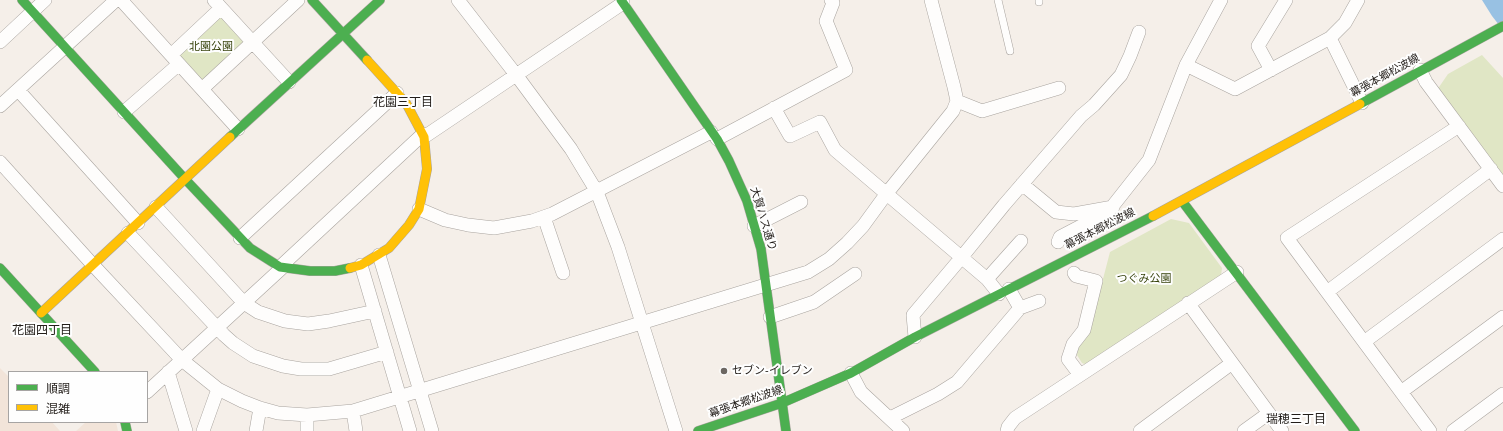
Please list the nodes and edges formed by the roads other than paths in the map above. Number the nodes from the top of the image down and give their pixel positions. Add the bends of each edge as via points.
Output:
1 (22, 0) edge
2 (45, 0) edge
3 (116, 0) edge
4 (121, 0) edge
5 (298, 0) edge
6 (312, 0) edge
7 (380, 0) edge
8 (458, 0) edge
9 (831, 0) edge
10 (931, 0) edge
11 (998, 0) edge
12 (1221, 0) edge
13 (1286, 0) edge
14 (1358, 0) edge
15 (622, 2) edge
16 (218, 4) edge
17 (33, 12) junction
18 (1503, 26) edge
19 (1139, 32) dead end
20 (343, 34) junction
21 (1330, 38) junction
22 (0, 42) edge
23 (252, 42) junction
24 (64, 46) junction
25 (1010, 51) dead end
26 (175, 59) junction
27 (1186, 65) junction
28 (1271, 70) junction
29 (1420, 70) junction
30 (517, 76) junction
31 (289, 82) junction
32 (1059, 88) dead end
33 (202, 89) junction
34 (18, 90) junction
35 (397, 93) junction
36 (957, 101) junction
37 (1362, 103) junction
38 (0, 106) edge
39 (774, 108) junction
40 (124, 112) junction
41 (1459, 126) junction
42 (238, 129) junction
43 (424, 136) junction
44 (714, 136) junction
45 (0, 162) edge
46 (1491, 170) junction
47 (185, 179) junction
48 (1022, 184) junction
49 (1503, 186) edge
50 (597, 192) junction
51 (887, 193) junction
52 (1182, 201) junction
53 (801, 202) dead end
54 (156, 207) junction
55 (1113, 207) junction
56 (419, 209) junction
57 (544, 217) junction
58 (138, 223) junction
59 (754, 226) junction
60 (128, 233) junction
61 (240, 238) junction
62 (1503, 239) edge
63 (1021, 241) dead end
64 (1058, 242) dead end
65 (379, 255) junction
66 (961, 258) junction
67 (93, 265) junction
68 (361, 265) junction
69 (282, 267) junction
70 (0, 268) edge
71 (563, 272) dead end
72 (1237, 272) junction
73 (1074, 273) dead end
74 (855, 274) dead end
75 (987, 279) junction
76 (766, 285) junction
77 (1004, 291) junction
78 (1327, 292) junction
79 (1039, 301) dead end
80 (244, 303) junction
81 (1188, 304) junction
82 (1020, 308) junction
83 (375, 311) junction
84 (41, 313) junction
85 (770, 317) junction
86 (1503, 317) edge
87 (641, 323) junction
88 (218, 329) junction
89 (915, 337) junction
90 (1364, 342) junction
91 (387, 352) junction
92 (182, 360) junction
93 (1232, 363) junction
94 (94, 371) edge
95 (168, 372) junction
96 (851, 373) junction
97 (1080, 375) junction
98 (218, 389) junction
99 (420, 390) junction
100 (148, 391) edge
101 (1401, 392) junction
102 (1503, 394) edge
103 (400, 396) junction
104 (782, 403) junction
105 (260, 408) junction
106 (352, 411) junction
107 (1269, 413) junction
108 (306, 415) junction
109 (890, 418) junction
110 (186, 431) edge
111 (203, 431) edge
112 (256, 431) edge
113 (307, 431) edge
114 (356, 431) edge
115 (410, 431) edge
116 (432, 431) edge
117 (676, 431) edge
118 (698, 431) edge
119 (786, 431) edge
120 (903, 431) edge
121 (1004, 431) edge
122 (1140, 431) edge
123 (1244, 431) edge
124 (1282, 431) edge
125 (1355, 431) edge
126 (1430, 431) edge
127 (1452, 431) edge

1 - 17 street
2 - 17 street
3 - 24 street
4 - 26 street
5 - 23 street
6 - 20 street
7 - 20 street
8 - 30 street
9 - 39 street via 833,3 826,21 846,70
10 - 36 street
11 - 25 lane
12 - 27 street
13 - 28 street via 1258,46
14 - 21 street via 1345,23
15 - 30 street
15 - 44 street, 大賀ハス通り
16 - 23 street
16 - 26 street
17 - 22 street
17 - 24 street
18 - 29 street, 幕張本郷松波線
19 - 48 street via 1121,75 1094,106 1081,116
20 - 31 street
20 - 35 street
21 - 28 street
21 - 37 street
23 - 31 street
23 - 33 street
24 - 34 street
24 - 40 street
26 - 33 street
26 - 40 street
27 - 28 street via 1235,89
27 - 55 street via 1149,160
29 - 37 street, 幕張本郷松波線
29 - 41 street
30 - 43 street
30 - 50 street via 571,149
31 - 42 street
32 - 36 street via 982,111
33 - 42 street
34 - 38 street
34 - 58 street
35 - 43 street via 406,103
35 - 61 street
36 - 51 street via 954,111
37 - 52 street, 幕張本郷松波線
39 - 44 street
39 - 51 street via 790,136 820,122 835,150
40 - 47 street
41 - 46 street
41 - 78 street via 1287,238
42 - 47 street
43 - 56 street via 427,169
43 - 69 street
44 - 50 street
44 - 59 street, 大賀ハス通り via 729,161 747,201
45 - 67 street
46 - 49 street
46 - 78 street
47 - 54 street
47 - 61 street
48 - 55 street via 1056,212 1074,214
48 - 66 street
50 - 57 street
50 - 87 street via 618,247
51 - 66 street
51 - 76 street via 862,226 829,259 808,272
52 - 72 street
52 - 77 street, 幕張本郷松波線
53 - 59 street
54 - 58 street
54 - 80 street
55 - 64 street via 1060,237
56 - 57 street via 445,220 494,228
56 - 65 street via 398,238
57 - 71 street
58 - 60 street
59 - 76 street, 大賀ハス通り via 761,249
60 - 67 street
60 - 88 street
61 - 69 street via 250,248
62 - 90 street
63 - 75 street
65 - 68 street
65 - 99 street
66 - 75 street
66 - 89 street via 913,315
67 - 84 street
67 - 92 street
68 - 69 street via 335,271 310,272
68 - 83 street
69 - 80 street
70 - 84 street
72 - 81 street
72 - 125 street
73 - 97 street via 1076,276 1096,281 1084,330 1073,344 1068,359
74 - 85 street via 814,302
75 - 77 street
76 - 85 street, 大賀ハス通り
76 - 87 street
77 - 82 street
77 - 89 street, 幕張本郷松波線
78 - 90 street
79 - 82 street
80 - 83 street via 258,312 285,321 308,324
80 - 88 street
81 - 93 street
81 - 97 street
82 - 109 street via 957,382
83 - 91 street
84 - 94 street
85 - 104 street, 大賀ハス通り
86 - 101 street
87 - 99 street
87 - 117 street
88 - 91 street via 253,356 273,364 301,370 328,369
88 - 92 street
89 - 96 street, 幕張本郷松波線
90 - 101 street
91 - 103 street
92 - 95 street
92 - 98 street
93 - 107 street
93 - 122 street
95 - 100 street
95 - 110 street
96 - 104 street, 幕張本郷松波線
96 - 109 street via 860,392
97 - 121 street via 1015,418
98 - 105 street
98 - 111 street
99 - 103 street
99 - 116 street
101 - 126 street
102 - 127 street
103 - 106 street
103 - 115 street
104 - 118 street, 幕張本郷松波線
104 - 119 street, 大賀ハス通り
105 - 108 street via 278,413
105 - 112 street
106 - 108 street
106 - 114 street
107 - 123 street
107 - 124 street
108 - 113 street
109 - 120 street

